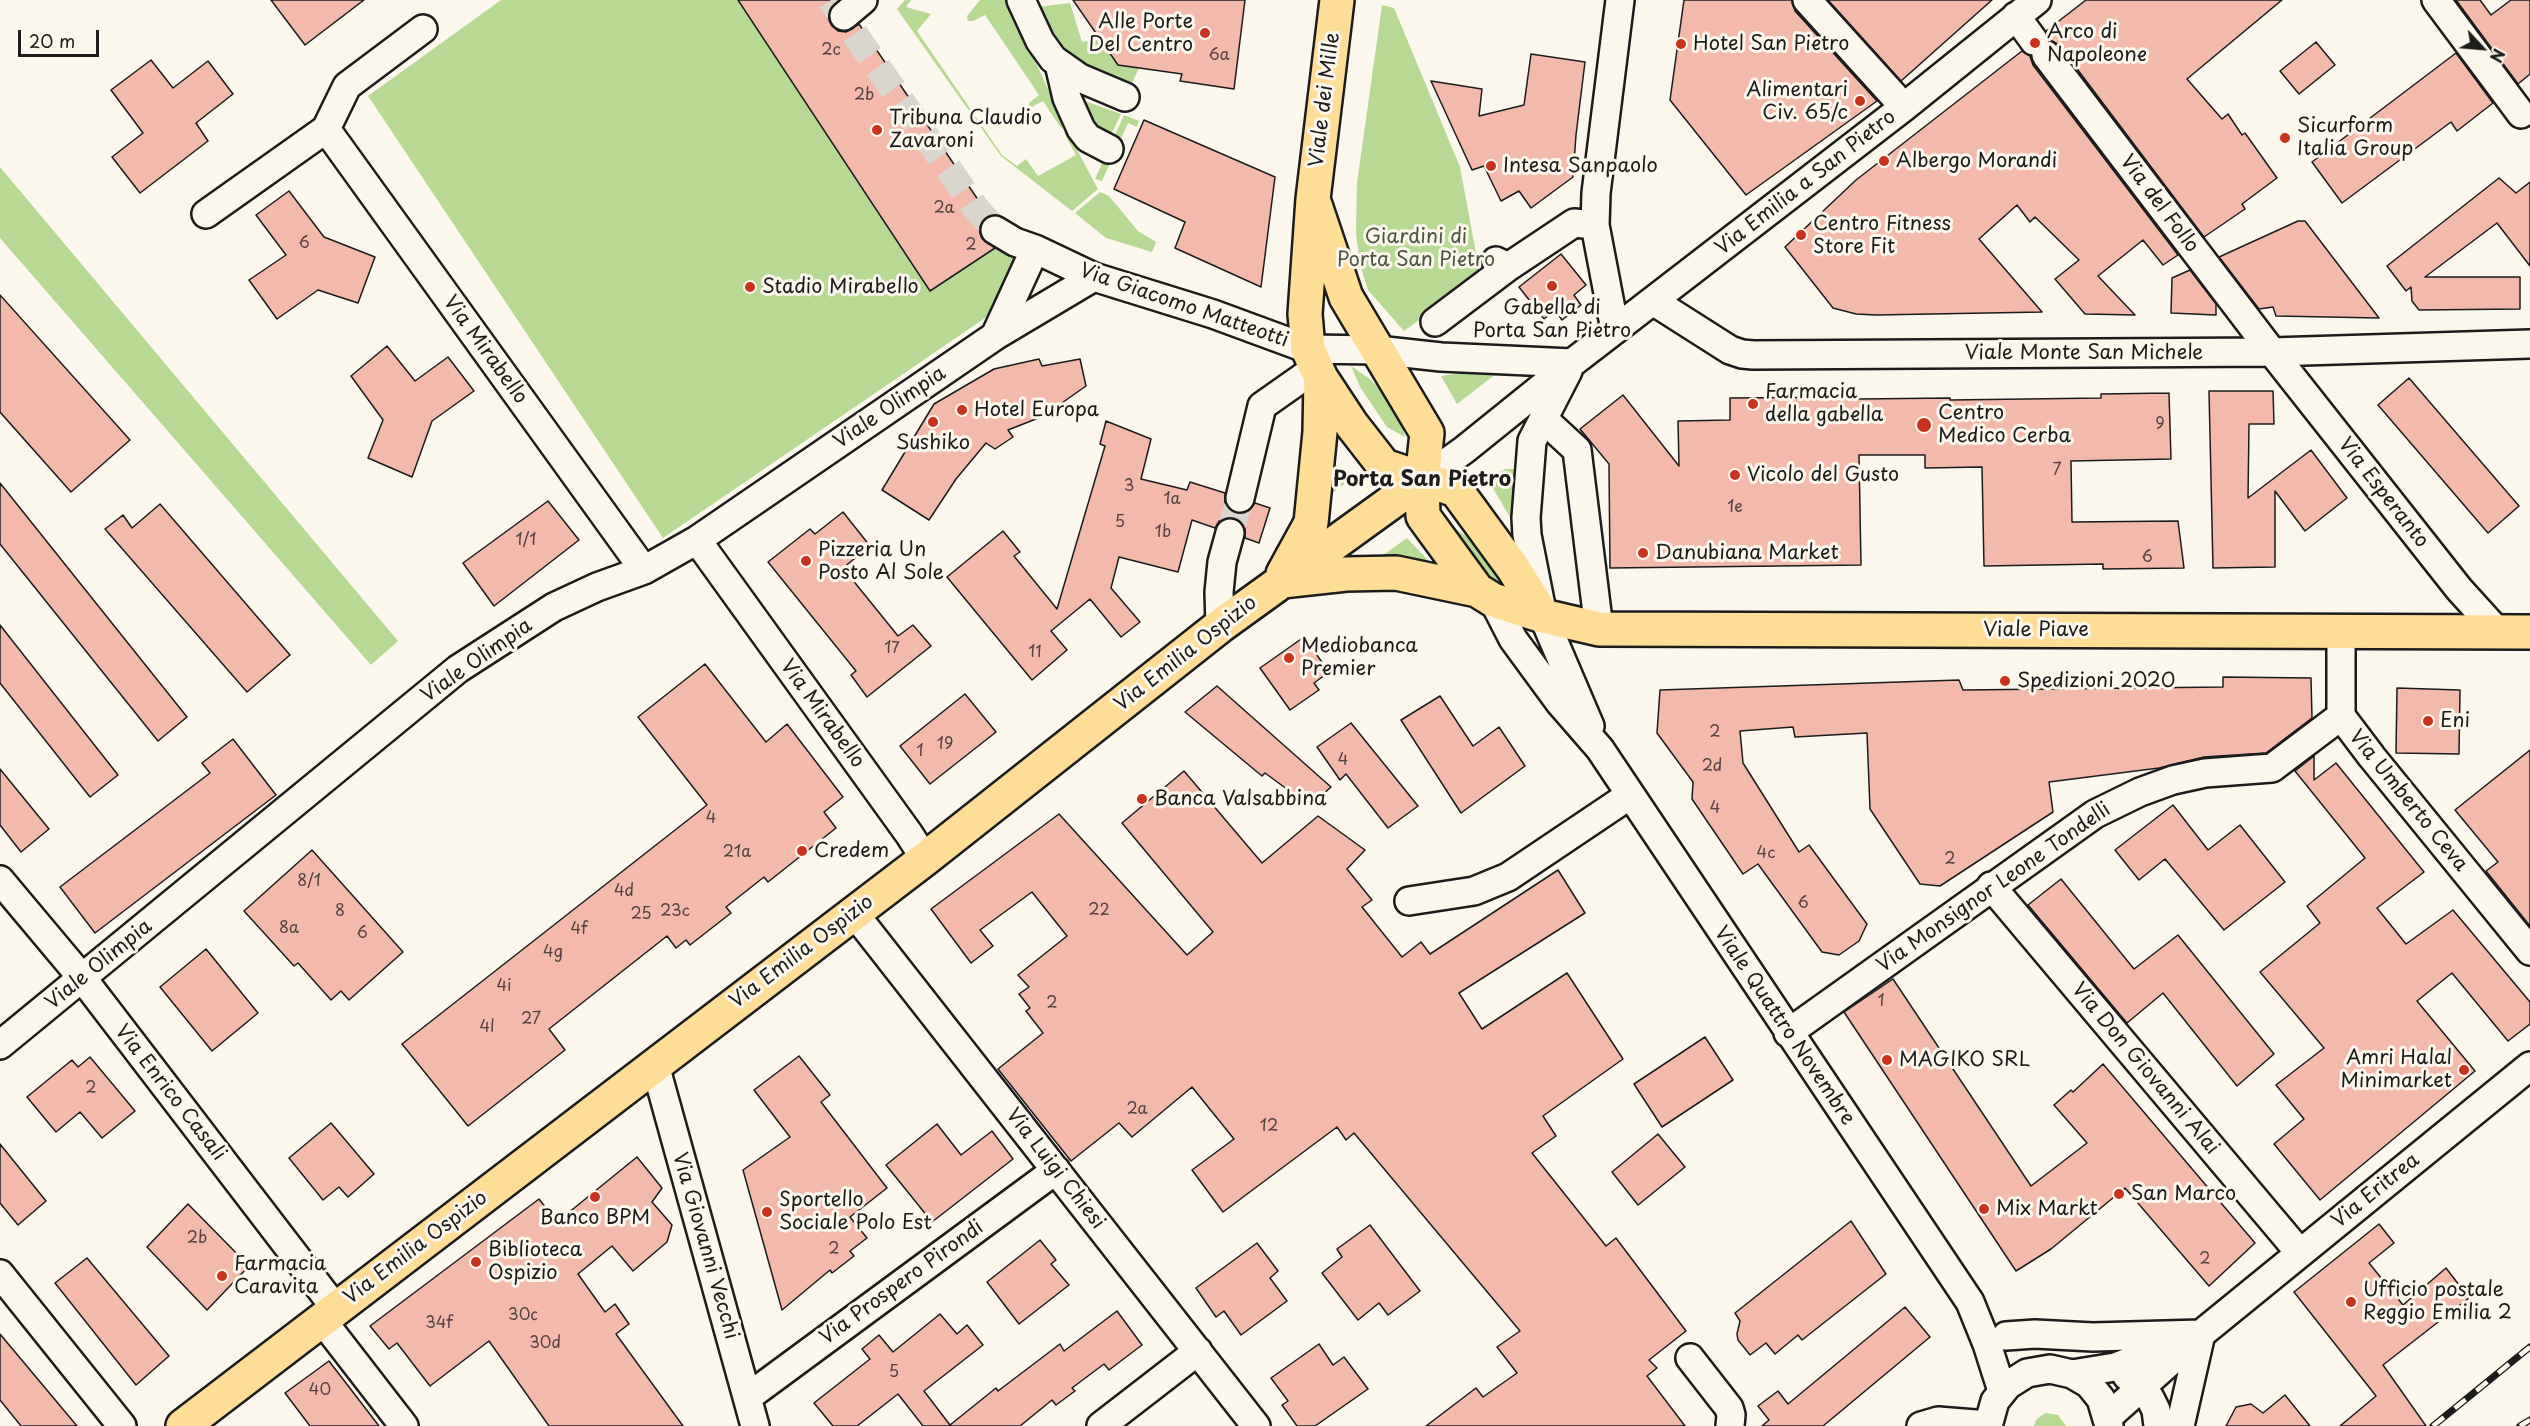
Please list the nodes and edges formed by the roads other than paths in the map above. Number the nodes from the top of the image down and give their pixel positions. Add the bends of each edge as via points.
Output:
1 (1021, 0) edge
2 (1337, 0) edge
3 (1620, 0) edge
4 (1807, 0) edge
5 (2436, 0) edge
6 (2026, 8) edge
7 (423, 29) dead end
8 (1059, 64) junction
9 (1125, 97) dead end
10 (1904, 107) junction
11 (2521, 114) dead end
12 (326, 129) junction
13 (1109, 149) dead end
14 (1313, 199) junction
15 (206, 214) dead end
16 (1595, 225) junction
17 (995, 230) tunnel mouth
18 (1035, 249) junction
19 (1094, 277) junction
20 (1653, 300) junction
21 (1435, 322) dead end
22 (1615, 330) junction
23 (995, 336) junction
24 (2530, 344) edge
25 (1377, 350) junction
26 (2272, 352) junction
27 (1572, 363) junction
28 (1315, 365) junction
29 (1541, 424) junction
30 (1422, 480) junction
31 (1240, 498) tunnel mouth
32 (1230, 533) tunnel mouth
33 (697, 540) junction
34 (644, 570) junction
35 (1280, 581) junction
36 (1485, 595) junction
37 (1543, 616) junction
38 (1220, 626) junction
39 (1599, 629) junction
40 (2341, 631) junction
41 (2498, 632) junction
42 (2530, 632) edge
43 (2341, 716) junction
44 (1600, 749) junction
45 (1630, 795) junction
46 (925, 859) junction
47 (0, 880) edge
48 (1991, 886) junction
49 (1409, 901) dead end
50 (854, 913) junction
51 (2530, 951) edge
52 (82, 979) junction
53 (1788, 1033) junction
54 (0, 1045) edge
55 (655, 1065) junction
56 (2530, 1066) edge
57 (1056, 1170) junction
58 (2300, 1252) junction
59 (0, 1275) edge
60 (1970, 1302) junction
61 (329, 1315) junction
62 (2201, 1334) junction
63 (2006, 1336) junction
64 (1198, 1351) junction
65 (1690, 1358) dead end
66 (2115, 1367) junction
67 (2042, 1370) junction
68 (2072, 1374) junction
69 (2142, 1387) junction
70 (2002, 1391) junction
71 (748, 1397) junction
72 (2108, 1421) edge
73 (1988, 1425) edge
74 (122, 1426) edge
75 (183, 1426) edge
76 (404, 1426) edge
77 (755, 1426) edge
78 (1101, 1426) edge
79 (1256, 1426) edge
80 (1730, 1426) edge
81 (1921, 1426) edge
82 (2158, 1426) edge
83 (2180, 1426) edge

1 - 8 street via 1040,41
2 - 14 main road, Viale dei Mille
3 - 16 street via 1597,175
4 - 10 street
5 - 11 street
6 - 10 street, Via Emilia a San Pietro
6 - 26 street, Via del Follo via 2040,48
7 - 12 street via 347,86
8 - 9 street via 1080,78
8 - 13 street via 1067,98 1081,129 1088,138
10 - 20 street, Via Emilia a San Pietro
12 - 15 street
12 - 34 street, Via Mirabello
14 - 25 main road, Viale dei Mille via 1346,297
14 - 28 main road, Viale dei Mille via 1305,314
16 - 21 street via 1574,223 1502,264
16 - 22 street
17 - 18 street, Via Giacomo Matteotti
18 - 19 street, Via Giacomo Matteotti
18 - 23 street
19 - 23 street, Viale Olimpia
19 - 28 street, Via Giacomo Matteotti via 1213,314
20 - 22 street, Via Emilia a San Pietro
20 - 26 street, Viale Monte San Michele via 1742,354
22 - 27 street, Via Emilia a San Pietro
23 - 33 street, Viale Olimpia
24 - 26 street, Viale Monte San Michele
25 - 27 street
25 - 28 street
25 - 30 main road, Viale dei Mille via 1427,432
26 - 41 street, Via Esperanto via 2459,589
27 - 29 street, Via Emilia a San Pietro
27 - 30 street, Via Emilia a San Pietro
28 - 30 main road via 1352,425 1384,466
28 - 31 street via 1262,406
28 - 35 main road, Viale dei Mille via 1320,432 1311,523
29 - 37 street, Via Emilia a San Pietro via 1532,441 1526,518
29 - 39 street via 1551,426 1577,450
30 - 35 main road, Via Emilia Ospizio
30 - 36 main road, Viale dei Mille via 1423,516
30 - 37 main road via 1456,490
32 - 38 street via 1221,572
33 - 34 street, Viale Olimpia
33 - 46 street, Via Mirabello
34 - 52 street, Viale Olimpia via 554,607 458,669
35 - 36 main road, Viale Piave via 1396,573
35 - 38 main road, Via Emilia Ospizio
36 - 37 main road, Viale Piave
36 - 44 street, Viale Quattro Novembre via 1560,703
37 - 39 main road, Viale Piave
37 - 44 street, Viale Quattro Novembre
38 - 46 main road, Via Emilia Ospizio
39 - 40 main road, Viale Piave
40 - 41 main road, Viale Piave
40 - 43 street, Via Umberto Ceva
41 - 42 main road, Viale Piave
43 - 48 street, Via Monsignor Leone Tondelli via 2272,768 2205,773 2173,780 2113,805
43 - 51 street, Via Umberto Ceva
44 - 45 street, Viale Quattro Novembre
45 - 49 street via 1509,876 1474,891
45 - 53 street, Viale Quattro Novembre
46 - 50 main road, Via Emilia Ospizio
47 - 52 street, Via Enrico Casali
48 - 53 street, Via Monsignor Leone Tondelli
48 - 58 street, Via Don Giovanni Alai
50 - 55 main road, Via Emilia Ospizio
50 - 57 street, Via Luigi Chiesi
52 - 54 street, Viale Olimpia
52 - 61 street, Via Enrico Casali
53 - 60 street, Viale Quattro Novembre
55 - 61 main road, Via Emilia Ospizio
55 - 71 street, Via Giovanni Vecchi
56 - 58 street, Via Eritrea
57 - 64 street, Via Luigi Chiesi
57 - 71 street, Via Prospero Pirondi
58 - 62 street, Via Eritrea
59 - 74 street
60 - 63 street
60 - 70 street
61 - 75 main road, Via Emilia Ospizio
61 - 76 street, Via Enrico Casali
62 - 63 street
62 - 66 street
62 - 69 street
62 - 83 street
63 - 67 street
64 - 78 street
64 - 79 street, Via Luigi Chiesi
65 - 80 street via 1729,1408
66 - 68 street
66 - 69 street
67 - 68 street
67 - 70 street via 2020,1376
68 - 72 street via 2095,1391
69 - 72 street
69 - 82 street via 2154,1404
70 - 73 street
71 - 77 street, Via Giovanni Vecchi
73 - 81 street via 1938,1421

